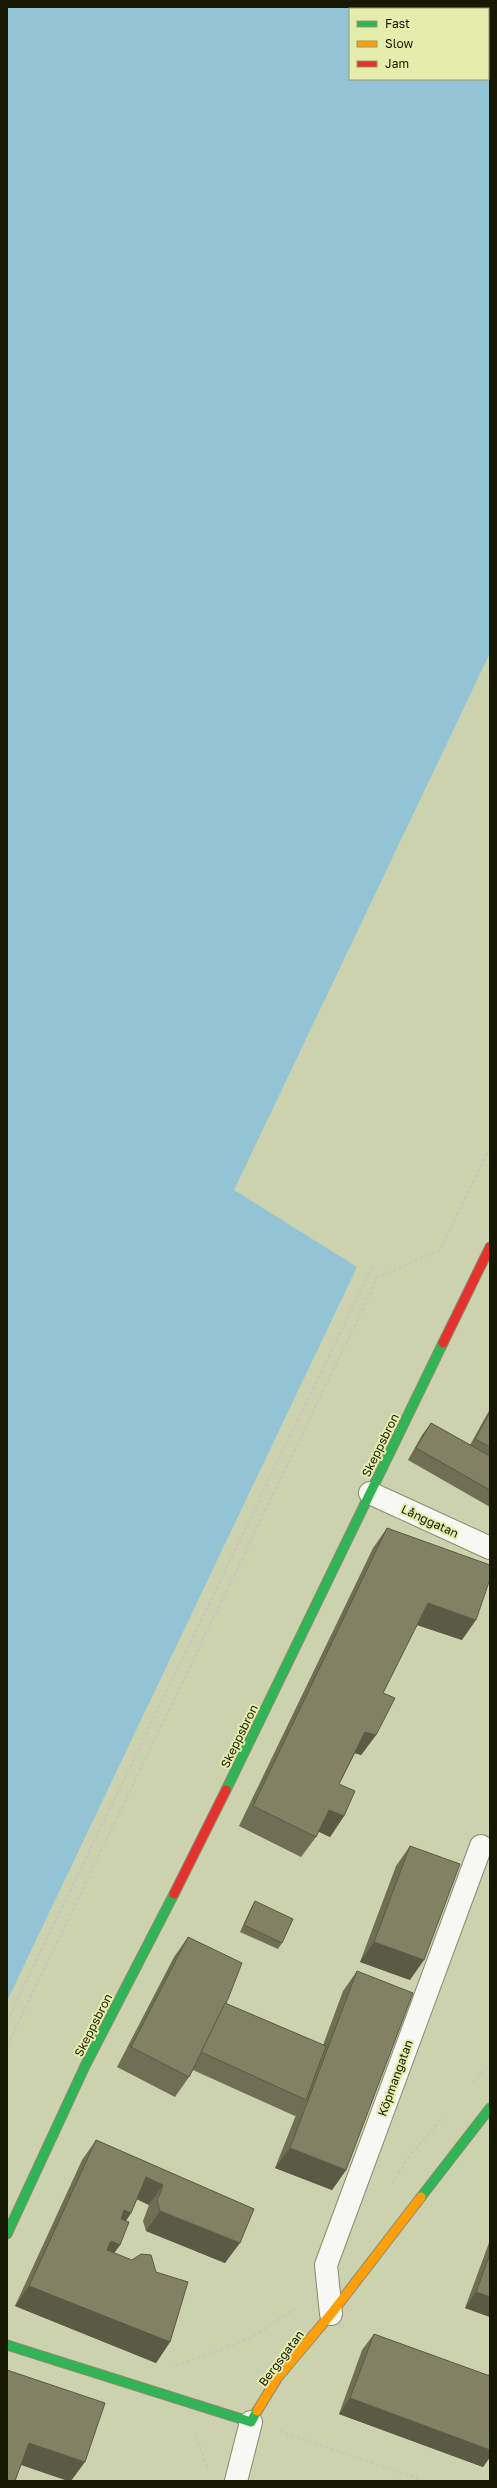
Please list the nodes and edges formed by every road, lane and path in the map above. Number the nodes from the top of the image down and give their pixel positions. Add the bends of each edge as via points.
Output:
1 (490, 1147) edge
2 (490, 1247) edge
3 (372, 1267) dead end
4 (370, 1493) junction
5 (490, 1548) edge
6 (481, 1846) dead end
7 (7, 2021) edge
8 (7, 2046) edge
9 (490, 2063) edge
10 (469, 2087) dead end
11 (490, 2108) edge
12 (449, 2111) dead end
13 (390, 2186) dead end
14 (7, 2234) edge
15 (328, 2287) junction
16 (331, 2314) junction
17 (7, 2344) edge
18 (169, 2369) dead end
19 (252, 2422) junction
20 (236, 2481) edge
21 (424, 2481) edge

1 - 8 path via 440,1250 378,1277
2 - 4 street, Skeppsbron
3 - 7 path
4 - 5 street, Långgatan
4 - 14 street, Skeppsbron via 207,1829 86,2066
6 - 15 street, Köpmangatan via 326,2265
9 - 10 path
11 - 16 street, Bergsgatan
12 - 13 path via 407,2159
15 - 16 street, Köpmangatan
15 - 18 path via 248,2339
16 - 19 street, Bergsgatan via 278,2377
17 - 19 street
19 - 20 street
19 - 21 path

